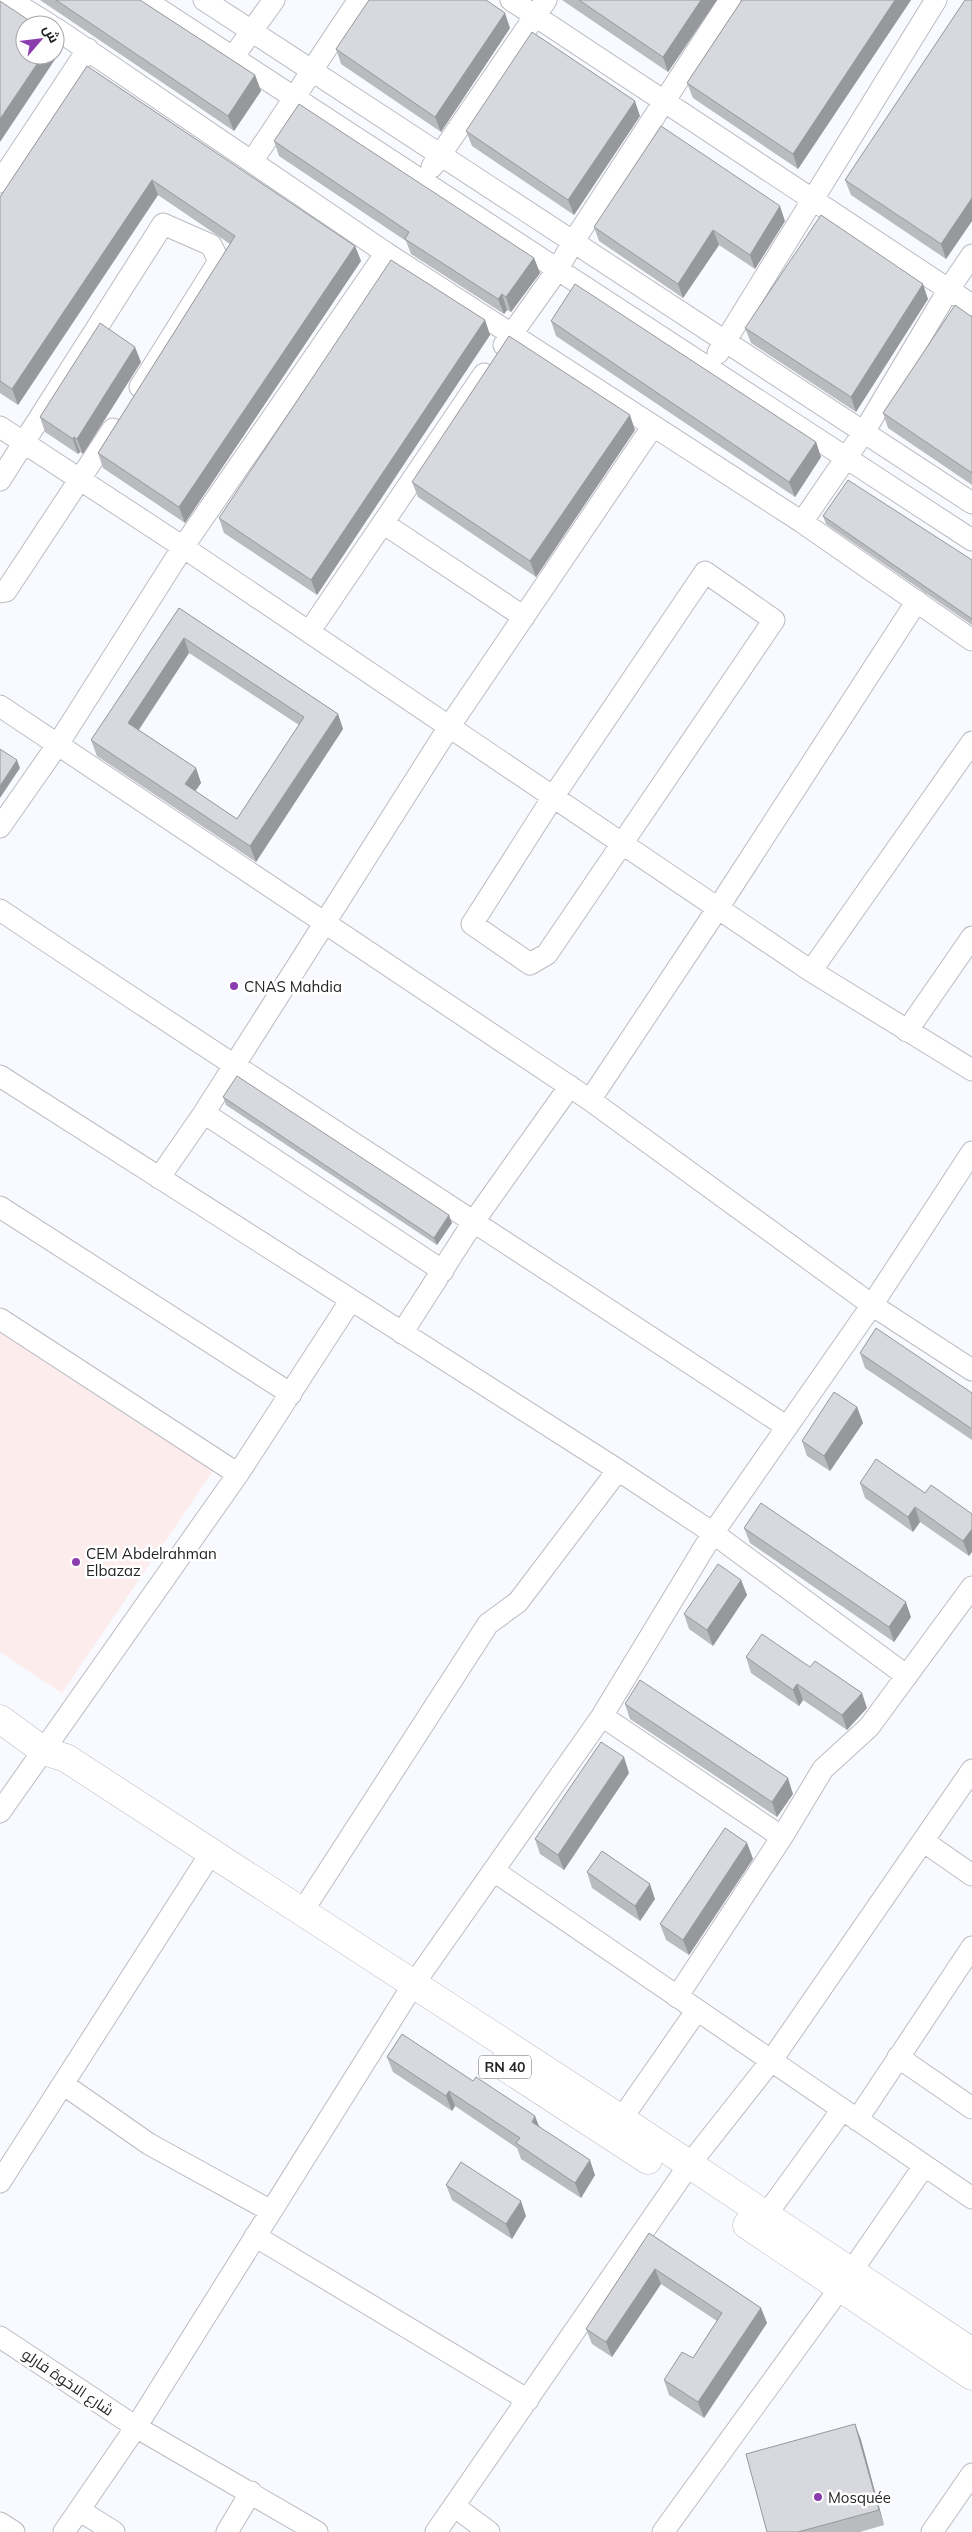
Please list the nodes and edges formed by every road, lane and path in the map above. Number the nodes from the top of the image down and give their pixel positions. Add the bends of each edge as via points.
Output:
1 (10, 0) edge
2 (145, 0) edge
3 (204, 0) edge
4 (274, 0) edge
5 (360, 0) edge
6 (511, 0) edge
7 (730, 0) edge
8 (936, 0) edge
9 (541, 8) edge
10 (34, 15) edge
11 (252, 31) junction
12 (65, 34) edge
13 (88, 49) junction
14 (232, 57) junction
15 (310, 70) junction
16 (295, 98) junction
17 (664, 101) junction
18 (441, 155) junction
19 (252, 161) junction
20 (423, 181) junction
21 (0, 182) edge
22 (814, 200) junction
23 (573, 242) junction
24 (386, 253) junction
25 (972, 255) edge
26 (558, 270) junction
27 (949, 290) junction
28 (972, 305) edge
29 (511, 334) junction
30 (726, 342) junction
31 (708, 367) junction
32 (654, 426) junction
33 (0, 427) edge
34 (864, 432) junction
35 (23, 442) junction
36 (846, 458) junction
37 (0, 480) edge
38 (81, 480) junction
39 (972, 504) edge
40 (802, 522) junction
41 (383, 523) junction
42 (972, 540) edge
43 (183, 547) junction
44 (0, 592) edge
45 (917, 601) junction
46 (524, 617) junction
47 (309, 632) junction
48 (972, 640) edge
49 (0, 706) edge
50 (449, 727) junction
51 (972, 742) edge
52 (58, 744) junction
53 (553, 797) junction
54 (0, 827) edge
55 (622, 843) junction
56 (718, 908) junction
57 (0, 910) edge
58 (325, 922) junction
59 (972, 937) edge
60 (811, 971) junction
61 (907, 1031) junction
62 (233, 1066) junction
63 (972, 1070) edge
64 (0, 1076) edge
65 (570, 1086) junction
66 (590, 1100) junction
67 (204, 1113) junction
68 (972, 1152) edge
69 (159, 1178) junction
70 (0, 1207) edge
71 (474, 1221) junction
72 (443, 1271) junction
73 (351, 1300) junction
74 (872, 1305) junction
75 (0, 1319) edge
76 (402, 1333) junction
77 (972, 1370) edge
78 (291, 1394) junction
79 (787, 1427) junction
80 (618, 1470) junction
81 (238, 1474) junction
82 (713, 1533) junction
83 (972, 1587) edge
84 (907, 1676) junction
85 (602, 1716) junction
86 (0, 1719) edge
87 (44, 1751) junction
88 (971, 1774) edge
89 (1, 1809) edge
90 (782, 1837) junction
91 (923, 1841) junction
92 (208, 1859) junction
93 (494, 1871) junction
94 (972, 1875) edge
95 (302, 1912) junction
96 (969, 1957) edge
97 (408, 1993) junction
98 (677, 1997) junction
99 (697, 2010) junction
100 (898, 2057) junction
101 (771, 2061) junction
102 (63, 2084) junction
103 (972, 2108) edge
104 (850, 2115) junction
105 (616, 2127) junction
106 (924, 2166) junction
107 (684, 2173) junction
108 (0, 2182) edge
109 (972, 2198) edge
110 (271, 2212) junction
111 (766, 2215) junction
112 (255, 2236) junction
113 (846, 2279) junction
114 (0, 2337) edge
115 (972, 2352) edge
116 (972, 2376) edge
117 (528, 2400) junction
118 (136, 2427) junction
119 (972, 2474) edge
120 (251, 2492) junction
121 (454, 2506) junction
122 (79, 2510) junction
123 (0, 2523) edge
124 (14, 2532) edge
125 (64, 2532) edge
126 (114, 2532) edge
127 (227, 2532) edge
128 (317, 2532) edge
129 (436, 2532) edge
130 (489, 2532) edge
131 (663, 2532) edge
132 (932, 2532) edge

1 - 10 street
2 - 14 street
3 - 11 street
4 - 11 street
5 - 15 street
6 - 9 street
7 - 17 street
8 - 22 street
9 - 17 street
9 - 18 street
11 - 14 street
11 - 15 street
12 - 13 street
13 - 19 street
13 - 21 street
14 - 16 street
15 - 16 street
15 - 18 street
16 - 19 street
16 - 20 street
17 - 22 street
17 - 23 street
18 - 20 street
18 - 23 street
19 - 24 street
20 - 26 street
22 - 27 street
22 - 30 street
23 - 26 street
23 - 30 street
24 - 29 street
24 - 43 street
25 - 27 street
26 - 29 street
26 - 31 street
27 - 28 street
27 - 34 street
29 - 32 street
29 - 41 street
30 - 31 street
30 - 34 street
31 - 36 street
32 - 40 street
32 - 46 street
33 - 35 street
34 - 36 street
34 - 39 street
35 - 37 street
35 - 38 street
35 - 38 street via 164,224 211,245 219,260
36 - 40 street
36 - 42 street
38 - 43 street
38 - 44 street via 6,591
40 - 45 street
41 - 46 street
41 - 47 street
43 - 47 street
43 - 52 street
45 - 48 street
45 - 56 street
46 - 50 street
47 - 50 street
49 - 52 street
50 - 53 street
50 - 58 street
51 - 60 street
52 - 54 street
52 - 58 street
53 - 55 street
53 - 55 street via 472,924 530,964 547,954
53 - 55 street via 705,572 774,620
55 - 56 street
56 - 60 street
56 - 66 street
57 - 62 street
58 - 62 street
58 - 65 street
59 - 61 street
60 - 61 street
61 - 63 street
62 - 67 street
62 - 71 street
64 - 69 street
65 - 66 street
65 - 71 street
66 - 74 street
67 - 69 street
67 - 72 street
68 - 74 street
69 - 73 street
70 - 78 street
71 - 72 street
71 - 79 street
72 - 76 street
73 - 76 street
73 - 78 street
74 - 77 street
74 - 79 street
75 - 81 street
76 - 80 street
78 - 81 street
79 - 82 street
80 - 82 street
80 - 95 street via 518,1602 488,1624
81 - 87 street
82 - 84 street
82 - 85 street
83 - 84 street
84 - 90 street via 869,1727 823,1769
85 - 90 street
85 - 93 street
86 - 87 main road, RN 40
87 - 89 street
87 - 92 main road, RN 40 via 66,1758
88 - 91 street
90 - 98 street
91 - 94 street
91 - 101 street
92 - 95 main road, RN 40
92 - 97 main road, RN 40
92 - 102 street
93 - 97 street
93 - 98 street
95 - 97 main road, RN 40
96 - 100 street
97 - 105 main road, RN 40
97 - 110 street
98 - 99 street
99 - 101 street
99 - 105 street
100 - 103 street
100 - 104 street
101 - 104 street
101 - 107 street
102 - 108 street
102 - 110 street via 149,2144
104 - 106 street
104 - 111 street
105 - 107 main road, RN 40
106 - 109 street
106 - 113 street
107 - 111 main road, RN 40
107 - 113 main road, RN 40
107 - 117 street
110 - 112 street
111 - 113 main road, RN 40
112 - 117 street
112 - 118 street
113 - 115 main road, RN 40
113 - 116 main road, RN 40
113 - 131 street
114 - 118 street, شارع الاخوة فارلو
117 - 121 street
118 - 120 street, شارع الاخوة فارلو
118 - 122 street
119 - 132 street
120 - 127 street
120 - 128 street, شارع الاخوة فارلو
121 - 129 street
121 - 130 street
122 - 125 street
122 - 126 street
123 - 124 street

